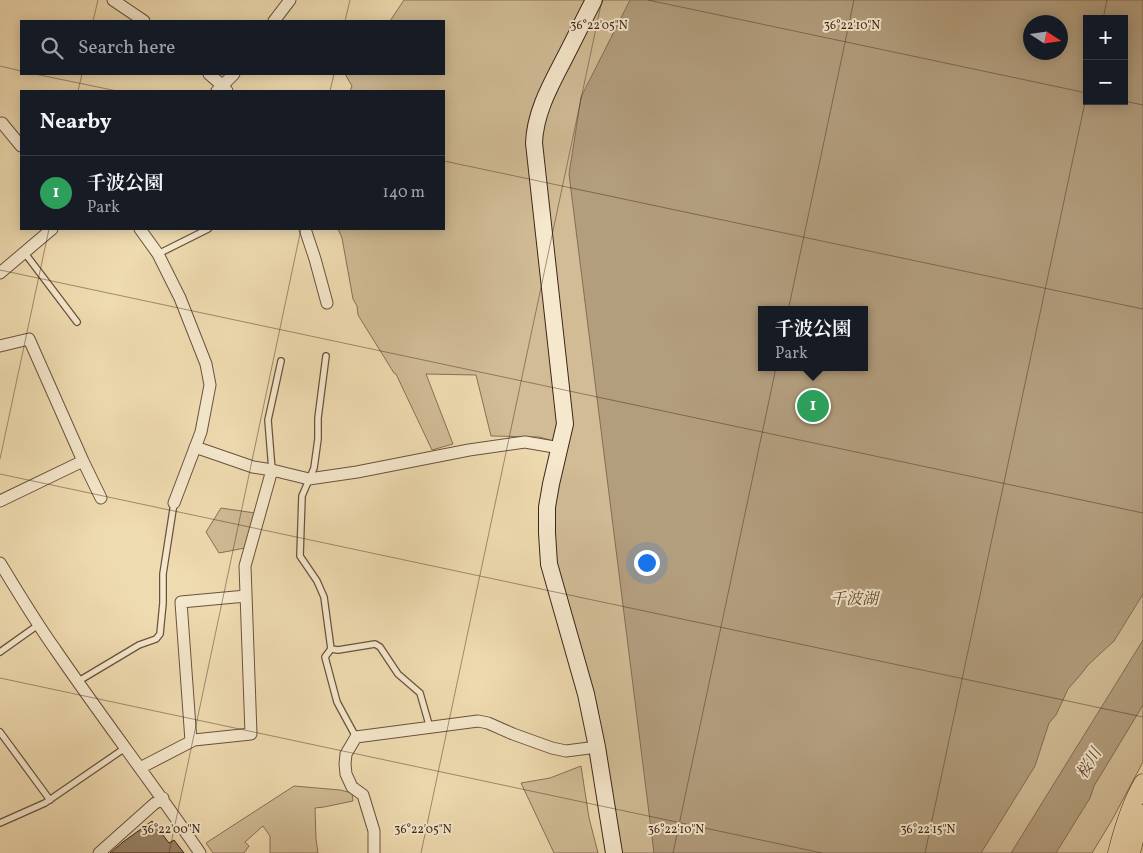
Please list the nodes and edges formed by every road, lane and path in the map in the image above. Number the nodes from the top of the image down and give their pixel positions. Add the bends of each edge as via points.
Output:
1 (113, 0) edge
2 (290, 0) edge
3 (594, 0) edge
4 (143, 20) edge
5 (275, 20) edge
6 (210, 75) edge
7 (233, 75) edge
8 (222, 89) edge
9 (2, 123) dead end
10 (20, 145) edge
11 (51, 230) edge
12 (141, 230) edge
13 (206, 230) edge
14 (305, 230) edge
15 (24, 252) junction
16 (158, 254) junction
17 (0, 273) edge
18 (327, 303) dead end
19 (78, 322) dead end
20 (0, 346) edge
21 (326, 356) dead end
22 (281, 361) dead end
23 (195, 448) junction
24 (560, 448) junction
25 (84, 462) junction
26 (272, 470) junction
27 (309, 479) junction
28 (101, 498) dead end
29 (0, 500) edge
30 (174, 504) joint
31 (0, 563) edge
32 (246, 596) junction
33 (38, 625) junction
34 (331, 649) junction
35 (0, 652) edge
36 (77, 682) junction
37 (430, 728) junction
38 (0, 732) edge
39 (356, 737) junction
40 (190, 741) junction
41 (597, 747) junction
42 (125, 748) junction
43 (140, 768) junction
44 (1143, 783) edge
45 (162, 798) junction
46 (50, 800) junction
47 (1143, 814) edge
48 (0, 823) edge
49 (99, 853) edge
50 (200, 853) edge
51 (374, 853) edge
52 (614, 853) edge
53 (1117, 853) edge
54 (1131, 853) edge

1 - 4 street
2 - 5 street
3 - 24 street via 554,78 534,130 565,424
6 - 8 street
7 - 8 street
9 - 10 street
11 - 15 street
12 - 16 street
13 - 16 lane
14 - 18 street
15 - 17 street
15 - 19 lane
16 - 23 street via 180,298 206,364 210,385
20 - 25 street via 29,339
21 - 27 lane via 314,468
22 - 26 lane via 268,420
23 - 26 street
23 - 30 street
24 - 27 street via 525,442
24 - 41 street via 547,507 549,564 586,694
25 - 28 street
25 - 29 street
26 - 27 street
26 - 32 street via 245,566
27 - 34 lane via 302,496 300,556 317,580 324,597
30 - 36 lane via 163,574 160,634
31 - 33 street
32 - 40 street via 251,734
32 - 40 street via 181,602
33 - 35 lane
33 - 36 street
34 - 37 lane via 374,644 380,647 398,674 420,693
34 - 39 lane via 325,657 338,702
36 - 42 street
37 - 39 street
37 - 41 street via 478,721 552,748 566,751
38 - 46 lane
39 - 51 street via 344,764 352,787 364,795 374,832
40 - 43 street
41 - 52 street
42 - 43 street
42 - 46 lane
43 - 45 street
44 - 53 main road via 1131,805
45 - 49 street
45 - 50 street
46 - 48 lane
47 - 54 main road

